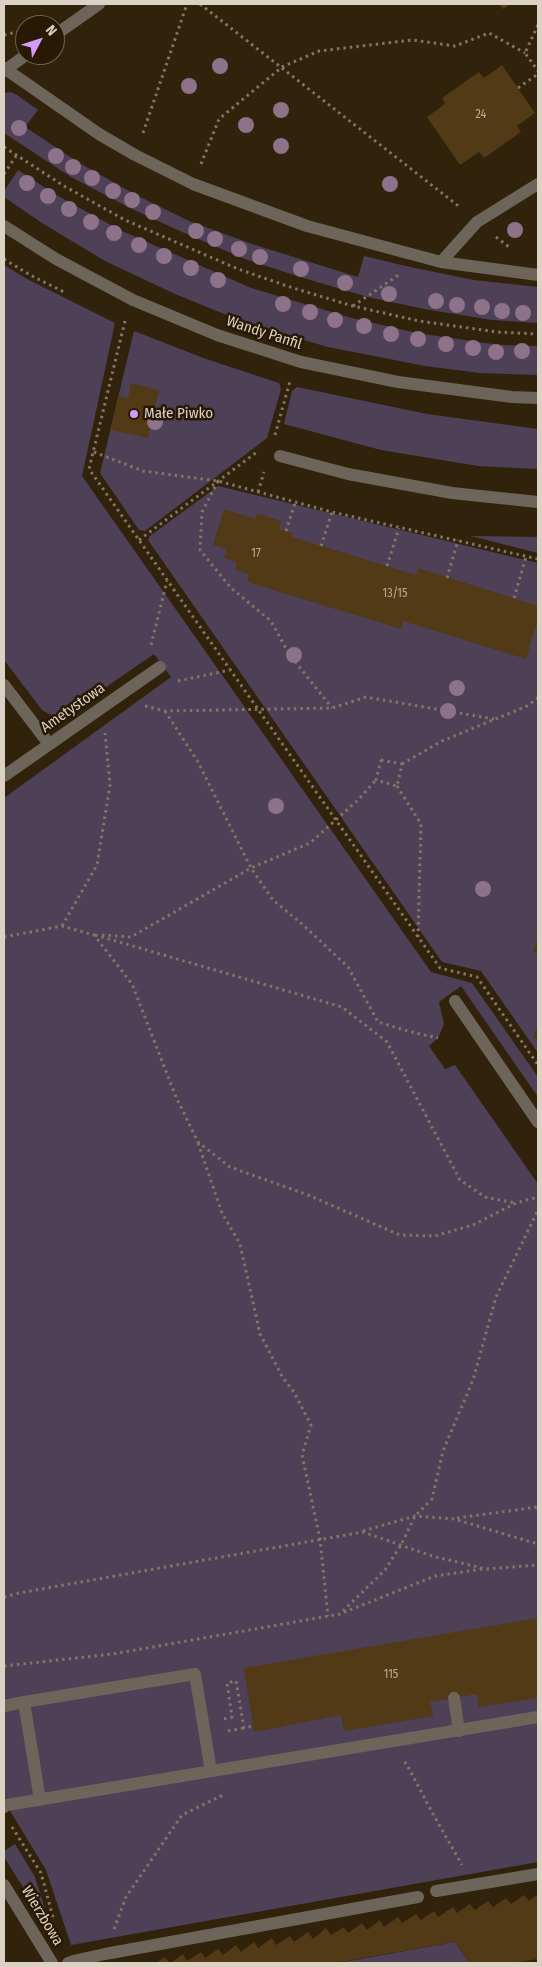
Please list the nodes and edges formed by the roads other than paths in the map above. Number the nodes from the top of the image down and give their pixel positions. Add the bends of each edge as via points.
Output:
1 (99, 4) edge
2 (65, 27) edge
3 (15, 62) edge
4 (4, 69) edge
5 (538, 184) edge
6 (4, 226) edge
7 (441, 262) junction
8 (532, 274) edge
9 (538, 398) edge
10 (280, 456) dead end
11 (538, 502) edge
12 (160, 667) dead end
13 (4, 684) edge
14 (49, 744) junction
15 (4, 776) edge
16 (455, 1001) dead end
17 (538, 1122) edge
18 (454, 1698) dead end
19 (24, 1702) junction
20 (4, 1706) edge
21 (538, 1717) edge
22 (459, 1731) junction
23 (211, 1771) junction
24 (40, 1800) junction
25 (4, 1807) edge
26 (538, 1874) edge
27 (4, 1885) edge
28 (436, 1891) dead end
29 (418, 1898) dead end
30 (52, 1963) edge
31 (68, 1963) edge

1 - 2 street
3 - 4 street
4 - 7 street via 99,134 192,184 307,226
5 - 7 street via 477,222
6 - 9 street, Wandy Panfil via 56,259 133,300 217,335 301,362 398,382
7 - 8 street
10 - 11 street via 348,474 452,493
12 - 14 street, Ametystowa
13 - 14 street
14 - 15 street, Ametystowa
16 - 17 street
18 - 22 street
19 - 20 street
19 - 23 street via 195,1674
19 - 24 street
21 - 22 street
22 - 23 street
23 - 24 street
24 - 25 street
26 - 28 street
27 - 30 street, Wierzbowa
29 - 31 street

